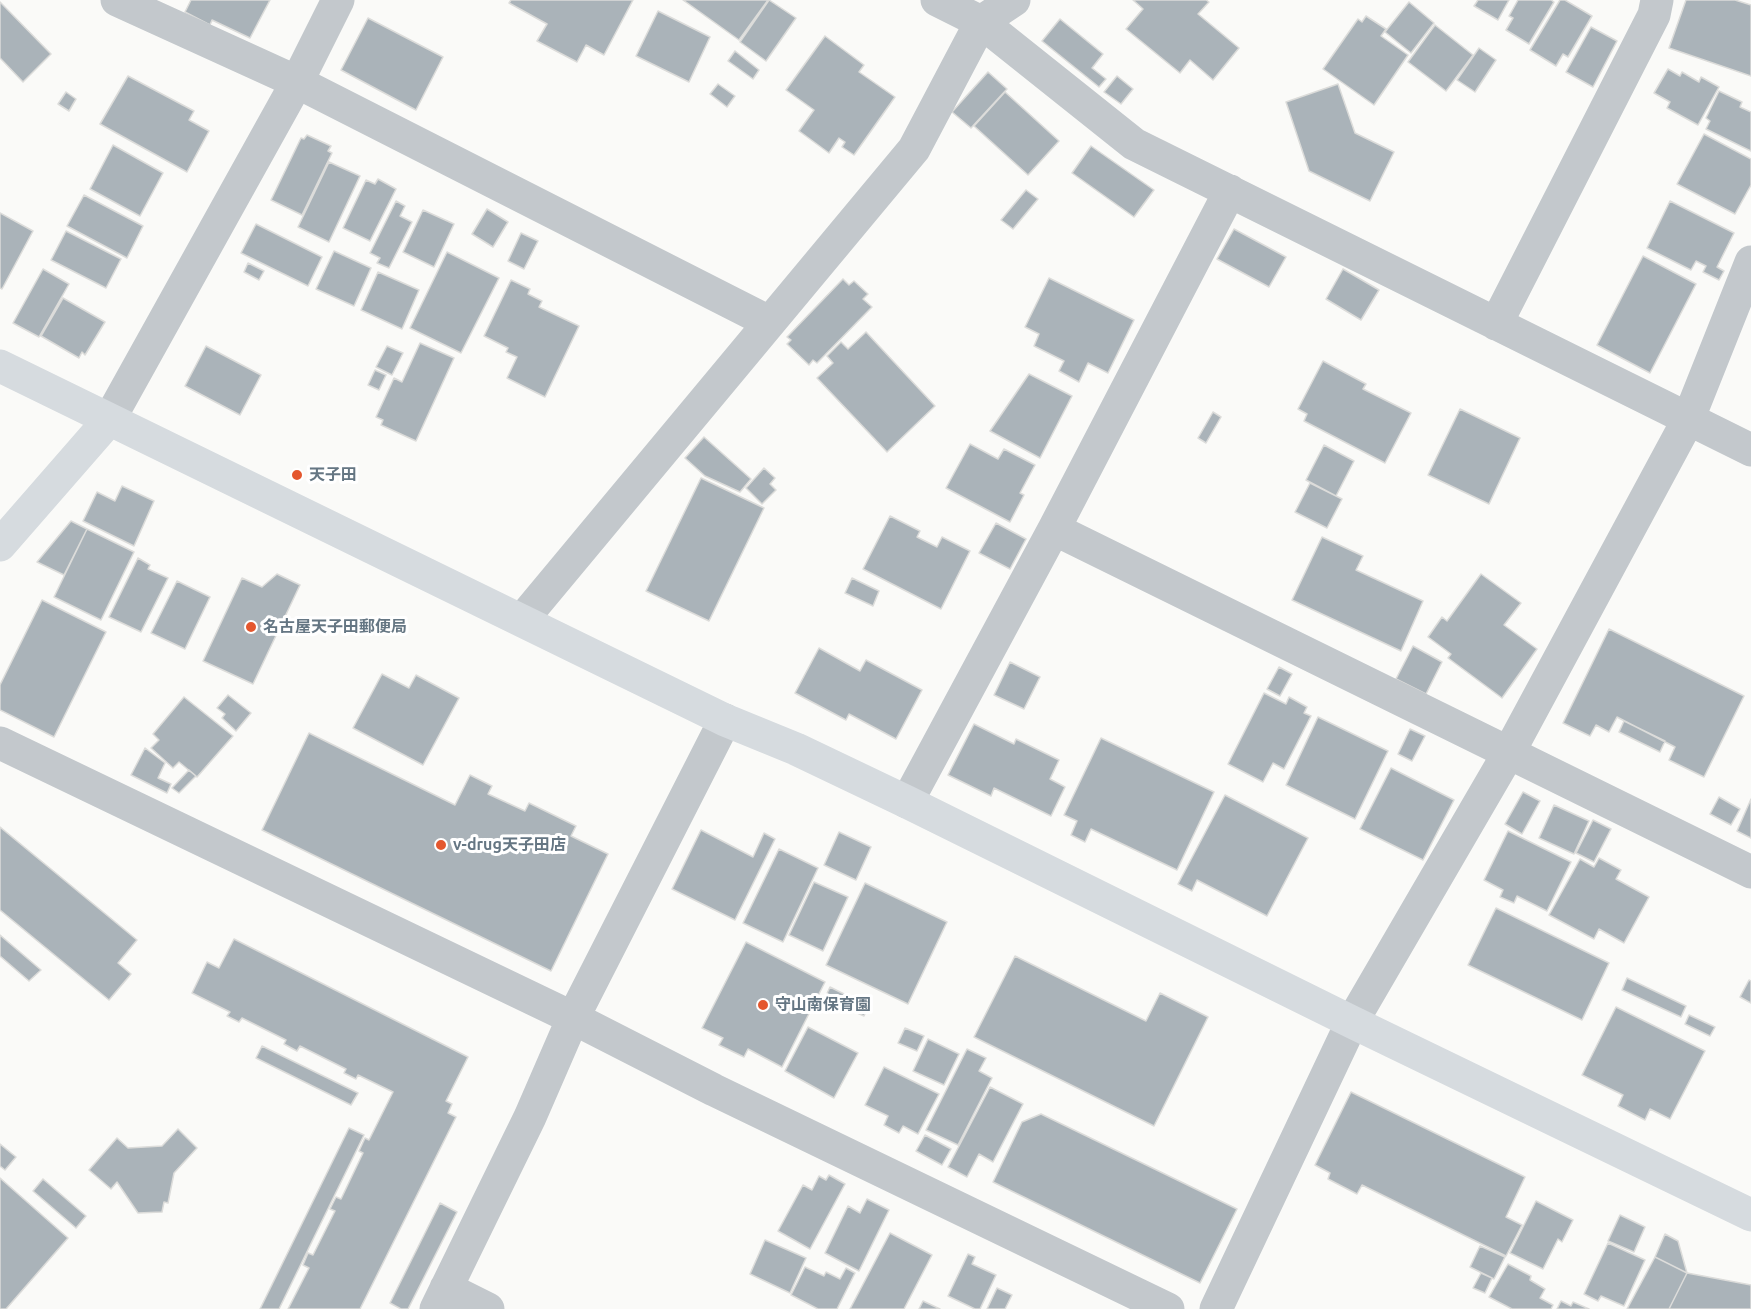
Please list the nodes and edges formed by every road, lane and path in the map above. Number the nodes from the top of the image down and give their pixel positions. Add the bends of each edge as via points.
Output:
1 (117, 0) edge
2 (338, 0) edge
3 (937, 0) edge
4 (1014, 0) edge
5 (1657, 0) edge
6 (981, 22) junction
7 (297, 82) junction
8 (1230, 191) junction
9 (1751, 262) edge
10 (769, 322) junction
11 (1496, 324) junction
12 (0, 366) edge
13 (109, 420) junction
14 (1688, 420) junction
15 (1751, 450) edge
16 (1054, 529) junction
17 (0, 545) edge
18 (522, 620) junction
19 (725, 720) junction
20 (0, 743) edge
21 (1508, 754) junction
22 (907, 802) junction
23 (1751, 872) edge
24 (573, 1017) junction
25 (1352, 1022) junction
26 (1751, 1215) edge
27 (441, 1299) edge
28 (488, 1309) edge
29 (1168, 1309) edge
30 (1216, 1309) edge

1 - 7 street
2 - 7 street
3 - 6 street
4 - 6 street
5 - 11 street via 1654,15
6 - 8 street via 1134,144
6 - 10 street via 914,149
7 - 10 street
7 - 13 street
8 - 11 street
8 - 16 street
9 - 14 street
10 - 18 street
11 - 14 street
12 - 13 street
13 - 17 street
13 - 18 street
14 - 15 street
14 - 21 street
16 - 21 street
16 - 22 street
18 - 19 street
19 - 22 street via 796,748
19 - 24 street
20 - 24 street
21 - 23 street
21 - 25 street
22 - 25 street
24 - 27 street via 530,1117
24 - 29 street via 714,1090
25 - 26 street
25 - 30 street
27 - 28 street

